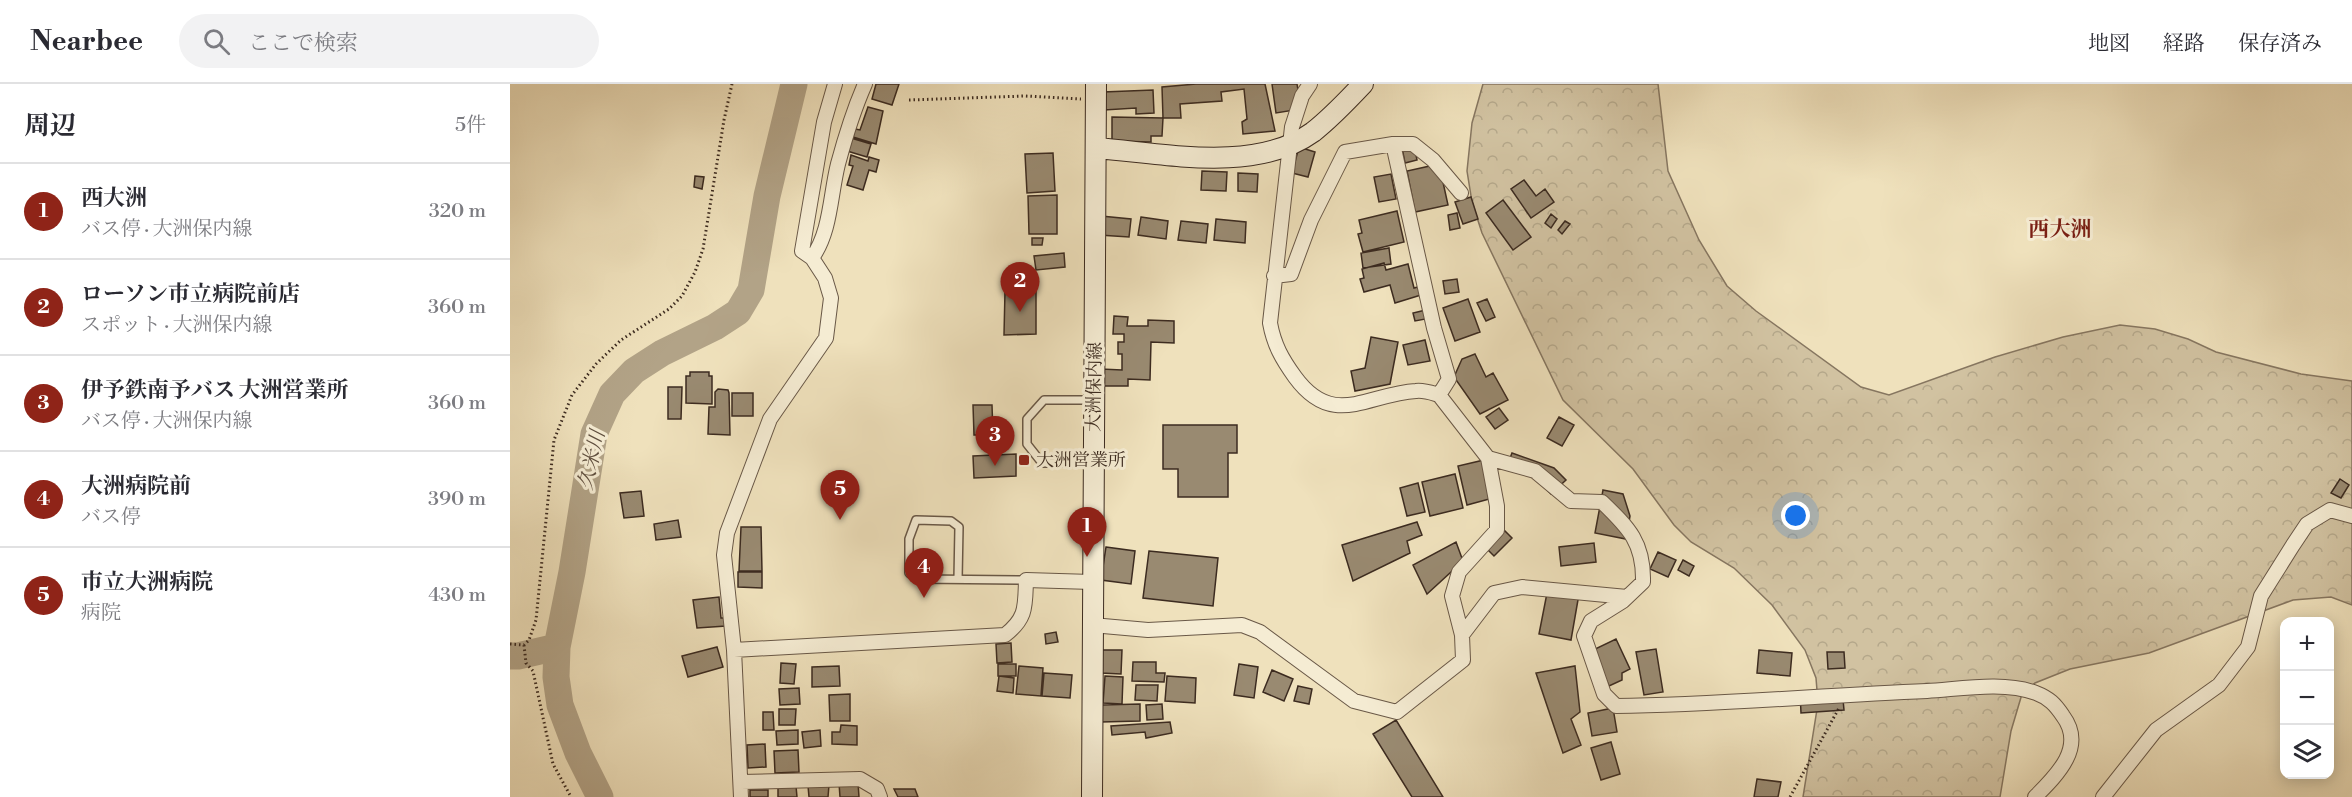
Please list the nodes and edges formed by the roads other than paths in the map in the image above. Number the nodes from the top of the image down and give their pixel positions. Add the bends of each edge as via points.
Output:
1 (835, 84) edge
2 (865, 84) edge
3 (1310, 84) edge
4 (1363, 84) edge
5 (1096, 92) edge
6 (1393, 144) junction
7 (1291, 145) junction
8 (1096, 148) junction
9 (1461, 193) dead end
10 (812, 258) junction
11 (1274, 276) junction
12 (1439, 394) junction
13 (1094, 400) junction
14 (1488, 458) junction
15 (1092, 463) junction
16 (2352, 516) edge
17 (958, 579) junction
18 (1026, 580) junction
19 (1092, 582) junction
20 (1627, 597) junction
21 (1092, 625) junction
22 (1462, 635) junction
23 (734, 650) junction
24 (741, 782) junction
25 (741, 797) edge
26 (880, 797) edge
27 (1092, 797) edge
28 (2035, 797) edge
29 (2103, 797) edge

1 - 10 street via 824,122 802,251
2 - 10 street via 838,165 827,224
3 - 7 street via 1292,128
4 - 7 main road via 1312,132
5 - 8 main road, 大洲保内線
6 - 9 street via 1413,144 1433,160
6 - 11 street via 1345,152 1311,220 1291,274
6 - 12 street via 1449,379
7 - 8 main road via 1245,157
7 - 11 street
8 - 13 main road, 大洲保内線
10 - 23 street via 825,278 831,298 826,338 771,419 727,533 724,555
11 - 12 street via 1270,323 1274,343 1280,357 1316,400 1337,407 1418,390
12 - 14 street
13 - 15 main road, 大洲保内線
13 - 15 lane via 1044,400 1027,419 1027,444 1042,463
14 - 20 street via 1535,471 1571,501 1602,502 1630,530 1644,560 1643,582
14 - 22 street via 1497,530 1459,572 1452,596
15 - 19 main road, 大洲保内線
16 - 29 street via 2330,510 2307,524 2261,596 2248,646 2219,685 2156,730
17 - 17 lane via 918,579 909,573 909,539 916,520 951,521 959,527
17 - 18 lane
18 - 19 street
18 - 23 street via 1025,610 1019,625 1005,635
19 - 21 main road, 大洲保内線
20 - 22 street via 1522,586 1494,593
20 - 28 street via 1591,621 1584,636 1604,694 1616,706 1996,687 2034,692 2052,700 2067,721 2073,746 2062,768
21 - 22 street via 1148,630 1242,625 1260,632 1354,701 1396,712 1463,660
21 - 27 main road, 大洲保内線
23 - 24 street
24 - 25 street
24 - 26 street via 860,779 877,789

